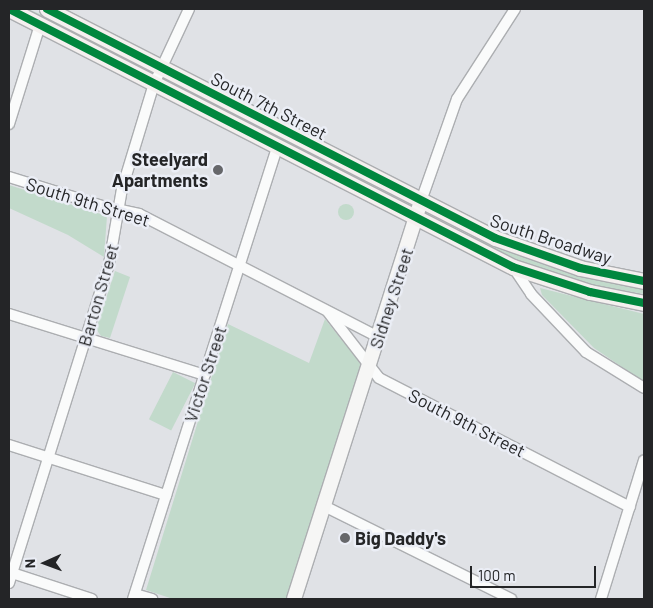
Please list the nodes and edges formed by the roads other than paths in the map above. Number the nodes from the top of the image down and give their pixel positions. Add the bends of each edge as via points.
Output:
1 (9, 9) edge
2 (47, 9) edge
3 (189, 9) edge
4 (515, 9) edge
5 (40, 25) junction
6 (161, 68) junction
7 (154, 84) junction
8 (9, 124) edge
9 (277, 148) junction
10 (9, 177) edge
11 (421, 202) junction
12 (119, 210) junction
13 (416, 219) junction
14 (477, 230) joint
15 (240, 266) junction
16 (513, 267) junction
17 (644, 281) edge
18 (644, 303) edge
19 (327, 311) junction
20 (9, 314) edge
21 (378, 337) junction
22 (86, 338) junction
23 (368, 367) junction
24 (205, 375) junction
25 (644, 388) edge
26 (9, 445) edge
27 (48, 458) junction
28 (644, 460) edge
29 (166, 495) junction
30 (324, 506) junction
31 (630, 507) junction
32 (10, 576) edge
33 (134, 597) edge
34 (92, 599) edge
35 (152, 599) edge
36 (294, 599) edge
37 (511, 599) edge
38 (601, 599) edge

1 - 5 main road, South 7th Street
2 - 6 main road, South 7th Street
3 - 6 street, Barton Street
4 - 11 street, Sidney Street via 457,99
5 - 7 main road, South 7th Street
5 - 8 street
6 - 7 street, Barton Street
6 - 11 main road, South 7th Street
7 - 9 main road, South 7th Street
7 - 12 street, Barton Street via 122,189
9 - 13 main road, South 7th Street
9 - 15 street, Victor Street
10 - 12 street, South 9th Street
11 - 13 street, Sidney Street
11 - 14 main road, South 7th Street
12 - 15 street, South 9th Street via 139,214
12 - 22 street, Barton Street via 110,264
13 - 16 main road, South 7th Street
13 - 21 street, Sidney Street
14 - 17 main road, South Broadway via 580,268
15 - 19 street, South 9th Street
15 - 24 street, Victor Street
16 - 18 main road via 582,290
16 - 25 street, South 7th Street via 537,301 586,352
19 - 21 street, South 9th Street
19 - 23 street, South 9th Street
20 - 22 street
21 - 23 street, Sidney Street
22 - 24 street
22 - 27 street, Barton Street
23 - 30 street, Sidney Street
23 - 31 street, South 9th Street via 385,381
24 - 29 street, Victor Street
26 - 27 street
27 - 29 street
27 - 32 street, Barton Street
28 - 31 street
29 - 33 street, Victor Street
30 - 36 street, Sidney Street
30 - 37 street
31 - 38 street
32 - 34 street
33 - 35 street

